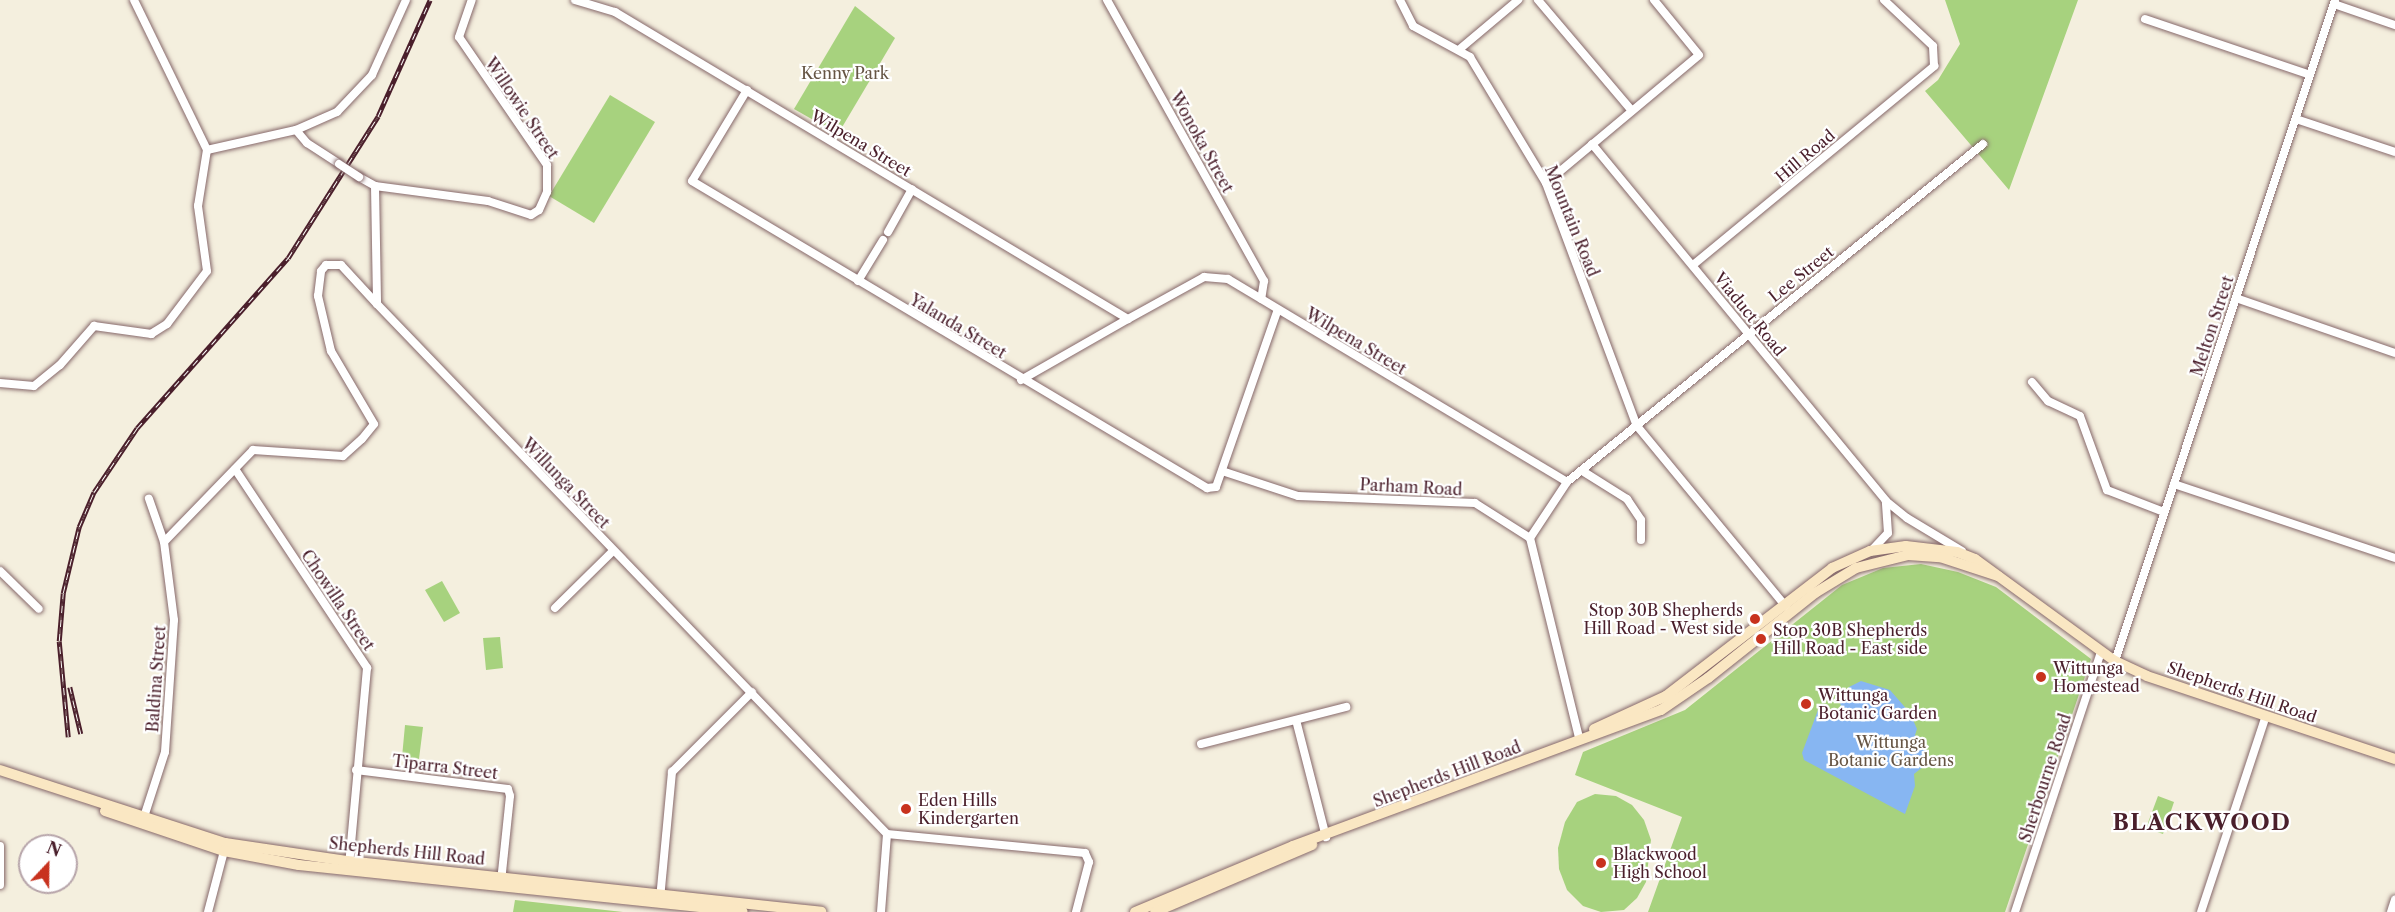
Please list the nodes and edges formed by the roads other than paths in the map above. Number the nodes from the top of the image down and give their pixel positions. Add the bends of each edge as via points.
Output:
1 (134, 0) edge
2 (406, 0) edge
3 (472, 0) edge
4 (575, 0) edge
5 (1107, 0) edge
6 (1400, 0) edge
7 (1518, 0) edge
8 (1538, 0) edge
9 (1654, 0) edge
10 (1884, 0) edge
11 (2335, 2) edge
12 (2145, 20) dead end
13 (2395, 25) edge
14 (1461, 48) junction
15 (2310, 75) junction
16 (747, 90) junction
17 (1632, 111) junction
18 (2296, 119) junction
19 (296, 130) junction
20 (1592, 144) junction
21 (1983, 144) dead end
22 (207, 150) junction
23 (2395, 152) edge
24 (1545, 183) junction
25 (375, 186) junction
26 (912, 189) junction
27 (1693, 266) junction
28 (858, 281) junction
29 (1261, 298) junction
30 (2236, 298) junction
31 (377, 304) junction
32 (1278, 309) junction
33 (1128, 319) junction
34 (1748, 334) junction
35 (2395, 353) edge
36 (1021, 380) junction
37 (2032, 382) dead end
38 (0, 383) edge
39 (1637, 426) junction
40 (235, 469) junction
41 (1222, 471) junction
42 (1584, 472) junction
43 (1567, 482) junction
44 (2174, 484) junction
45 (149, 499) dead end
46 (1886, 501) junction
47 (2164, 512) junction
48 (1530, 538) junction
49 (1641, 540) dead end
50 (164, 542) junction
51 (613, 551) junction
52 (1870, 551) junction
53 (2395, 558) edge
54 (1975, 559) junction
55 (0, 571) edge
56 (1998, 576) junction
57 (555, 608) dead end
58 (1787, 608) junction
59 (39, 609) dead end
60 (2101, 652) junction
61 (2115, 661) junction
62 (752, 692) junction
63 (1347, 707) dead end
64 (2266, 716) junction
65 (1296, 720) junction
66 (1578, 738) junction
67 (1201, 744) dead end
68 (2395, 759) edge
69 (0, 770) edge
70 (356, 770) junction
71 (0, 777) edge
72 (142, 820) junction
73 (887, 834) junction
74 (1326, 837) junction
75 (0, 846) edge
76 (224, 851) junction
77 (349, 865) junction
78 (501, 880) junction
79 (0, 885) edge
80 (660, 899) junction
81 (2395, 900) edge
82 (208, 912) edge
83 (743, 912) edge
84 (821, 912) edge
85 (881, 912) edge
86 (1077, 912) edge
87 (1136, 912) edge
88 (1155, 912) edge
89 (2016, 912) edge
90 (2201, 912) edge
91 (2391, 912) edge

1 - 22 street
2 - 19 street via 372,75 337,112
3 - 25 street, Willowie Street via 459,38 547,165 547,192 539,210 531,215 488,201
4 - 16 street, Wilpena Street via 615,12
5 - 29 street, Wonoka Street via 1264,281
6 - 14 street, Mountain Road via 1413,26
7 - 14 street
8 - 17 street
9 - 17 street via 1699,55
10 - 27 street, Hill Road via 1933,46 1934,66
11 - 13 street
11 - 15 street, Melton Street
12 - 15 street
14 - 24 street, Mountain Road
15 - 18 street, Melton Street
16 - 26 street, Wilpena Street
16 - 28 street, Yalanda Street via 692,181
17 - 20 street
18 - 23 street
18 - 30 street, Melton Street
19 - 22 street
19 - 25 street, bridge via 307,143
20 - 24 street
20 - 27 street, Viaduct Road
21 - 34 street, Lee Street
22 - 38 street via 198,206 207,271 167,324 152,334 94,326 34,386
24 - 39 street, Mountain Road
25 - 31 street
26 - 28 street
26 - 33 street, Wilpena Street
27 - 34 street, Viaduct Road
28 - 36 street, Yalanda Street
29 - 32 street, Wilpena Street
29 - 33 street, Wilpena Street via 1217,275 1204,277
30 - 35 street
30 - 44 street, Melton Street
31 - 40 street, Willunga Street via 341,265 327,266 321,271 318,296 331,351 374,424 362,439 344,456 259,448
31 - 51 street, Willunga Street
32 - 41 street
32 - 43 street, Wilpena Street
33 - 36 street, Wilpena Street
34 - 39 street, Lee Street
34 - 46 street, Viaduct Road
36 - 41 street, Yalanda Street via 1212,489
37 - 47 street via 2048,401 2080,416 2107,490
39 - 42 street
39 - 58 street
40 - 50 street
40 - 70 street, Chowilla Street via 367,668
41 - 48 street, Parham Road via 1298,496 1475,503
42 - 43 street
42 - 49 street via 1627,499 1641,520
43 - 48 street
44 - 47 street, Melton Street
44 - 53 street
45 - 50 street, Baldina Street
46 - 52 street via 1888,533
46 - 54 street, Viaduct Road
47 - 61 street, Melton Street
48 - 66 street
50 - 72 street, Baldina Street via 174,620 165,752
51 - 57 street
51 - 62 street, Willunga Street
52 - 54 main road, Shepherds Hill Road via 1906,546 1957,552
52 - 58 main road, Shepherds Hill Road via 1832,568
54 - 56 main road, Shepherds Hill Road
55 - 59 street
56 - 58 main road, Shepherds Hill Road via 1940,557 1908,555 1875,560
56 - 60 main road, Shepherds Hill Road
58 - 66 main road, Shepherds Hill Road via 1708,678 1660,710 1616,729
60 - 61 main road, Shepherds Hill Road
60 - 89 street, Sherbourne Road
61 - 64 main road, Shepherds Hill Road
62 - 73 street, Willunga Street
62 - 80 street via 672,772
63 - 65 street
64 - 68 main road, Shepherds Hill Road
64 - 90 street
65 - 67 street
65 - 74 street
66 - 74 main road, Shepherds Hill Road
69 - 72 main road, Shepherds Hill Road
70 - 77 street, Chowilla Street
70 - 78 street, Tiparra Street via 508,789
71 - 72 main road, Shepherds Hill Road
72 - 76 main road, Shepherds Hill Road
72 - 77 main road, Shepherds Hill Road via 225,843
73 - 85 street
73 - 86 street via 1085,853 1089,862
74 - 87 main road, Shepherds Hill Road via 1293,846
74 - 88 main road, Shepherds Hill Road via 1298,854
75 - 79 street
76 - 77 main road, Shepherds Hill Road via 299,865
76 - 82 street
77 - 78 main road, Shepherds Hill Road
78 - 80 main road, Shepherds Hill Road
80 - 83 main road, Shepherds Hill Road
80 - 84 main road, Shepherds Hill Road
81 - 91 street

